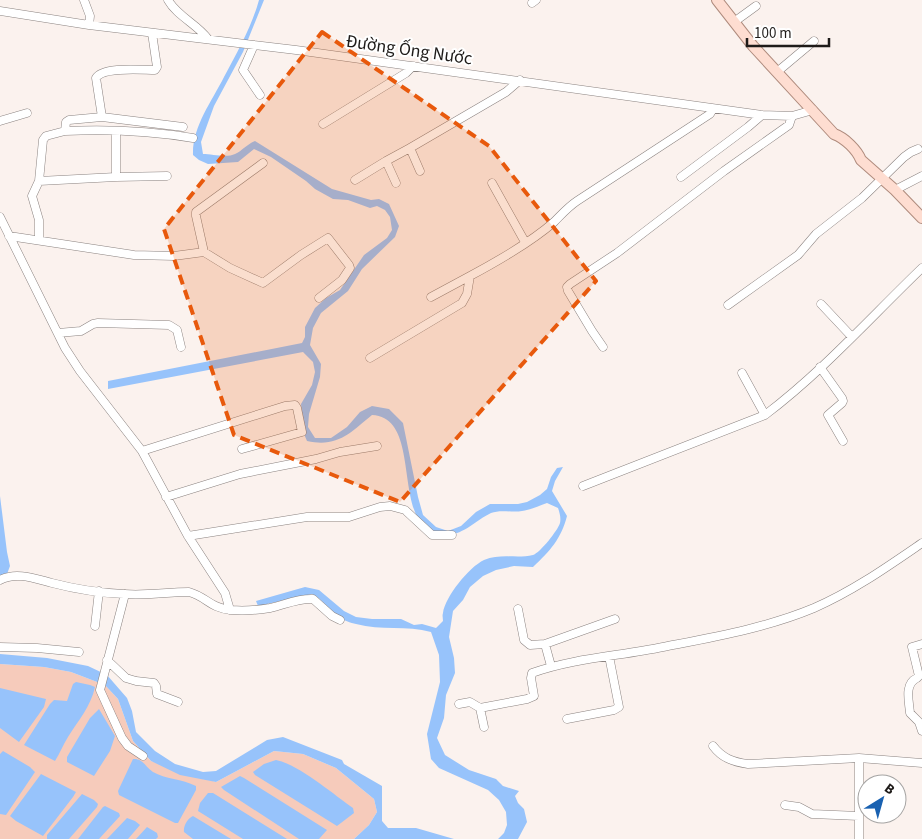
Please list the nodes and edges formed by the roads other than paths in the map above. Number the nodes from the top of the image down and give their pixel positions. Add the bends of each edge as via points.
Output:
1 (84, 0) edge
2 (168, 0) edge
3 (717, 0) edge
4 (756, 6) dead end
5 (0, 11) edge
6 (734, 22) junction
7 (89, 25) junction
8 (152, 33) junction
9 (208, 39) junction
10 (814, 41) dead end
11 (250, 45) junction
12 (413, 66) junction
13 (777, 72) junction
14 (520, 80) junction
15 (260, 95) dead end
16 (713, 109) junction
17 (813, 110) junction
18 (27, 113) dead end
19 (762, 115) junction
20 (792, 116) junction
21 (102, 117) junction
22 (0, 121) edge
23 (323, 124) dead end
24 (183, 127) dead end
25 (65, 131) junction
26 (116, 131) junction
27 (193, 138) dead end
28 (410, 148) junction
29 (918, 149) dead end
30 (386, 161) junction
31 (263, 162) dead end
32 (420, 171) dead end
33 (116, 176) junction
34 (167, 176) dead end
35 (681, 176) dead end
36 (922, 176) edge
37 (881, 179) junction
38 (355, 180) dead end
39 (39, 181) junction
40 (396, 183) dead end
41 (492, 183) dead end
42 (895, 190) junction
43 (0, 217) edge
44 (922, 218) edge
45 (8, 236) junction
46 (39, 240) junction
47 (525, 242) junction
48 (204, 252) junction
49 (922, 268) edge
50 (470, 276) junction
51 (431, 297) dead end
52 (319, 298) dead end
53 (821, 304) dead end
54 (728, 305) dead end
55 (58, 333) junction
56 (852, 337) junction
57 (181, 347) dead end
58 (603, 347) dead end
59 (370, 358) dead end
60 (820, 367) junction
61 (742, 373) dead end
62 (765, 415) junction
63 (843, 441) dead end
64 (377, 446) dead end
65 (242, 449) dead end
66 (142, 451) junction
67 (583, 486) dead end
68 (166, 497) junction
69 (452, 535) dead end
70 (188, 536) junction
71 (922, 543) edge
72 (0, 580) edge
73 (99, 591) junction
74 (125, 594) junction
75 (518, 609) dead end
76 (230, 610) junction
77 (615, 619) dead end
78 (340, 620) dead end
79 (95, 626) dead end
80 (545, 644) junction
81 (922, 644) edge
82 (0, 647) edge
83 (79, 652) dead end
84 (610, 656) junction
85 (106, 663) junction
86 (551, 666) junction
87 (178, 702) dead end
88 (459, 704) dead end
89 (480, 708) junction
90 (567, 718) dead end
91 (484, 727) dead end
92 (922, 731) edge
93 (712, 746) dead end
94 (143, 756) dead end
95 (859, 758) junction
96 (922, 763) edge
97 (859, 774) edge
98 (785, 805) dead end
99 (857, 816) edge
100 (859, 824) edge
101 (859, 839) edge

1 - 7 street via 90,16
2 - 9 street
3 - 6 main road
4 - 6 street
5 - 7 street, Đường Ống Nước
6 - 13 main road
7 - 8 street, Đường Ống Nước
8 - 9 street, Đường Ống Nước
8 - 21 street via 156,68 98,74
9 - 11 street, Đường Ống Nước
10 - 13 street
11 - 12 street, Đường Ống Nước
11 - 15 street via 243,70
12 - 14 street, Đường Ống Nước
12 - 23 street
13 - 17 main road
14 - 16 street, Đường Ống Nước
14 - 28 street via 506,92
16 - 19 street, Đường Ống Nước
16 - 47 street via 577,201
17 - 20 street, Đường Ống Nước
17 - 37 main road via 834,134 835,141
18 - 22 street
19 - 20 street, Đường Ống Nước
19 - 35 street
20 - 58 street via 789,124 567,287
21 - 24 street
21 - 25 street via 69,120
25 - 26 street
25 - 39 street via 46,136 43,140
26 - 27 street
26 - 33 street
28 - 30 street
28 - 32 street
29 - 37 street via 910,152
30 - 38 street
30 - 40 street
31 - 48 street via 196,212
33 - 34 street
33 - 39 street
36 - 42 street
37 - 42 main road
37 - 54 street via 816,234 798,255
39 - 46 street via 32,196 39,220
41 - 47 street
42 - 44 main road
43 - 45 street
45 - 46 street
45 - 55 street
46 - 48 street via 134,255 174,256
47 - 50 street
48 - 52 street via 263,284 328,238 350,268 342,280
49 - 56 street
50 - 51 street
50 - 59 street via 462,303
53 - 56 street
55 - 57 street via 81,331 98,323 169,325 177,330
55 - 66 street via 80,371
56 - 60 street
60 - 62 street
60 - 63 street via 843,401 828,415
61 - 62 street
62 - 67 street
64 - 68 street via 240,474
65 - 66 street via 302,432 295,405
66 - 68 street
68 - 70 street
69 - 70 street via 432,535 405,510 390,506 349,517 308,518
70 - 76 street via 226,597
71 - 84 street via 858,586 813,608 753,628
72 - 73 street via 18,576
73 - 74 street
73 - 79 street
74 - 76 street via 189,592 198,594 213,606
74 - 85 street
75 - 80 street via 524,640 530,645
76 - 78 street via 271,608 308,599
77 - 80 street
80 - 86 street
81 - 92 street via 912,647 919,676 909,687 910,713
82 - 83 street
84 - 86 street
84 - 90 street via 619,707
85 - 87 street via 126,678 154,683 157,694
85 - 94 street via 100,686 102,697 122,738
86 - 89 street via 532,673 532,698
88 - 89 street via 470,702
89 - 91 street
93 - 95 street via 731,761 748,764
95 - 96 street
95 - 97 street
98 - 99 street via 799,806 812,814
100 - 101 street

